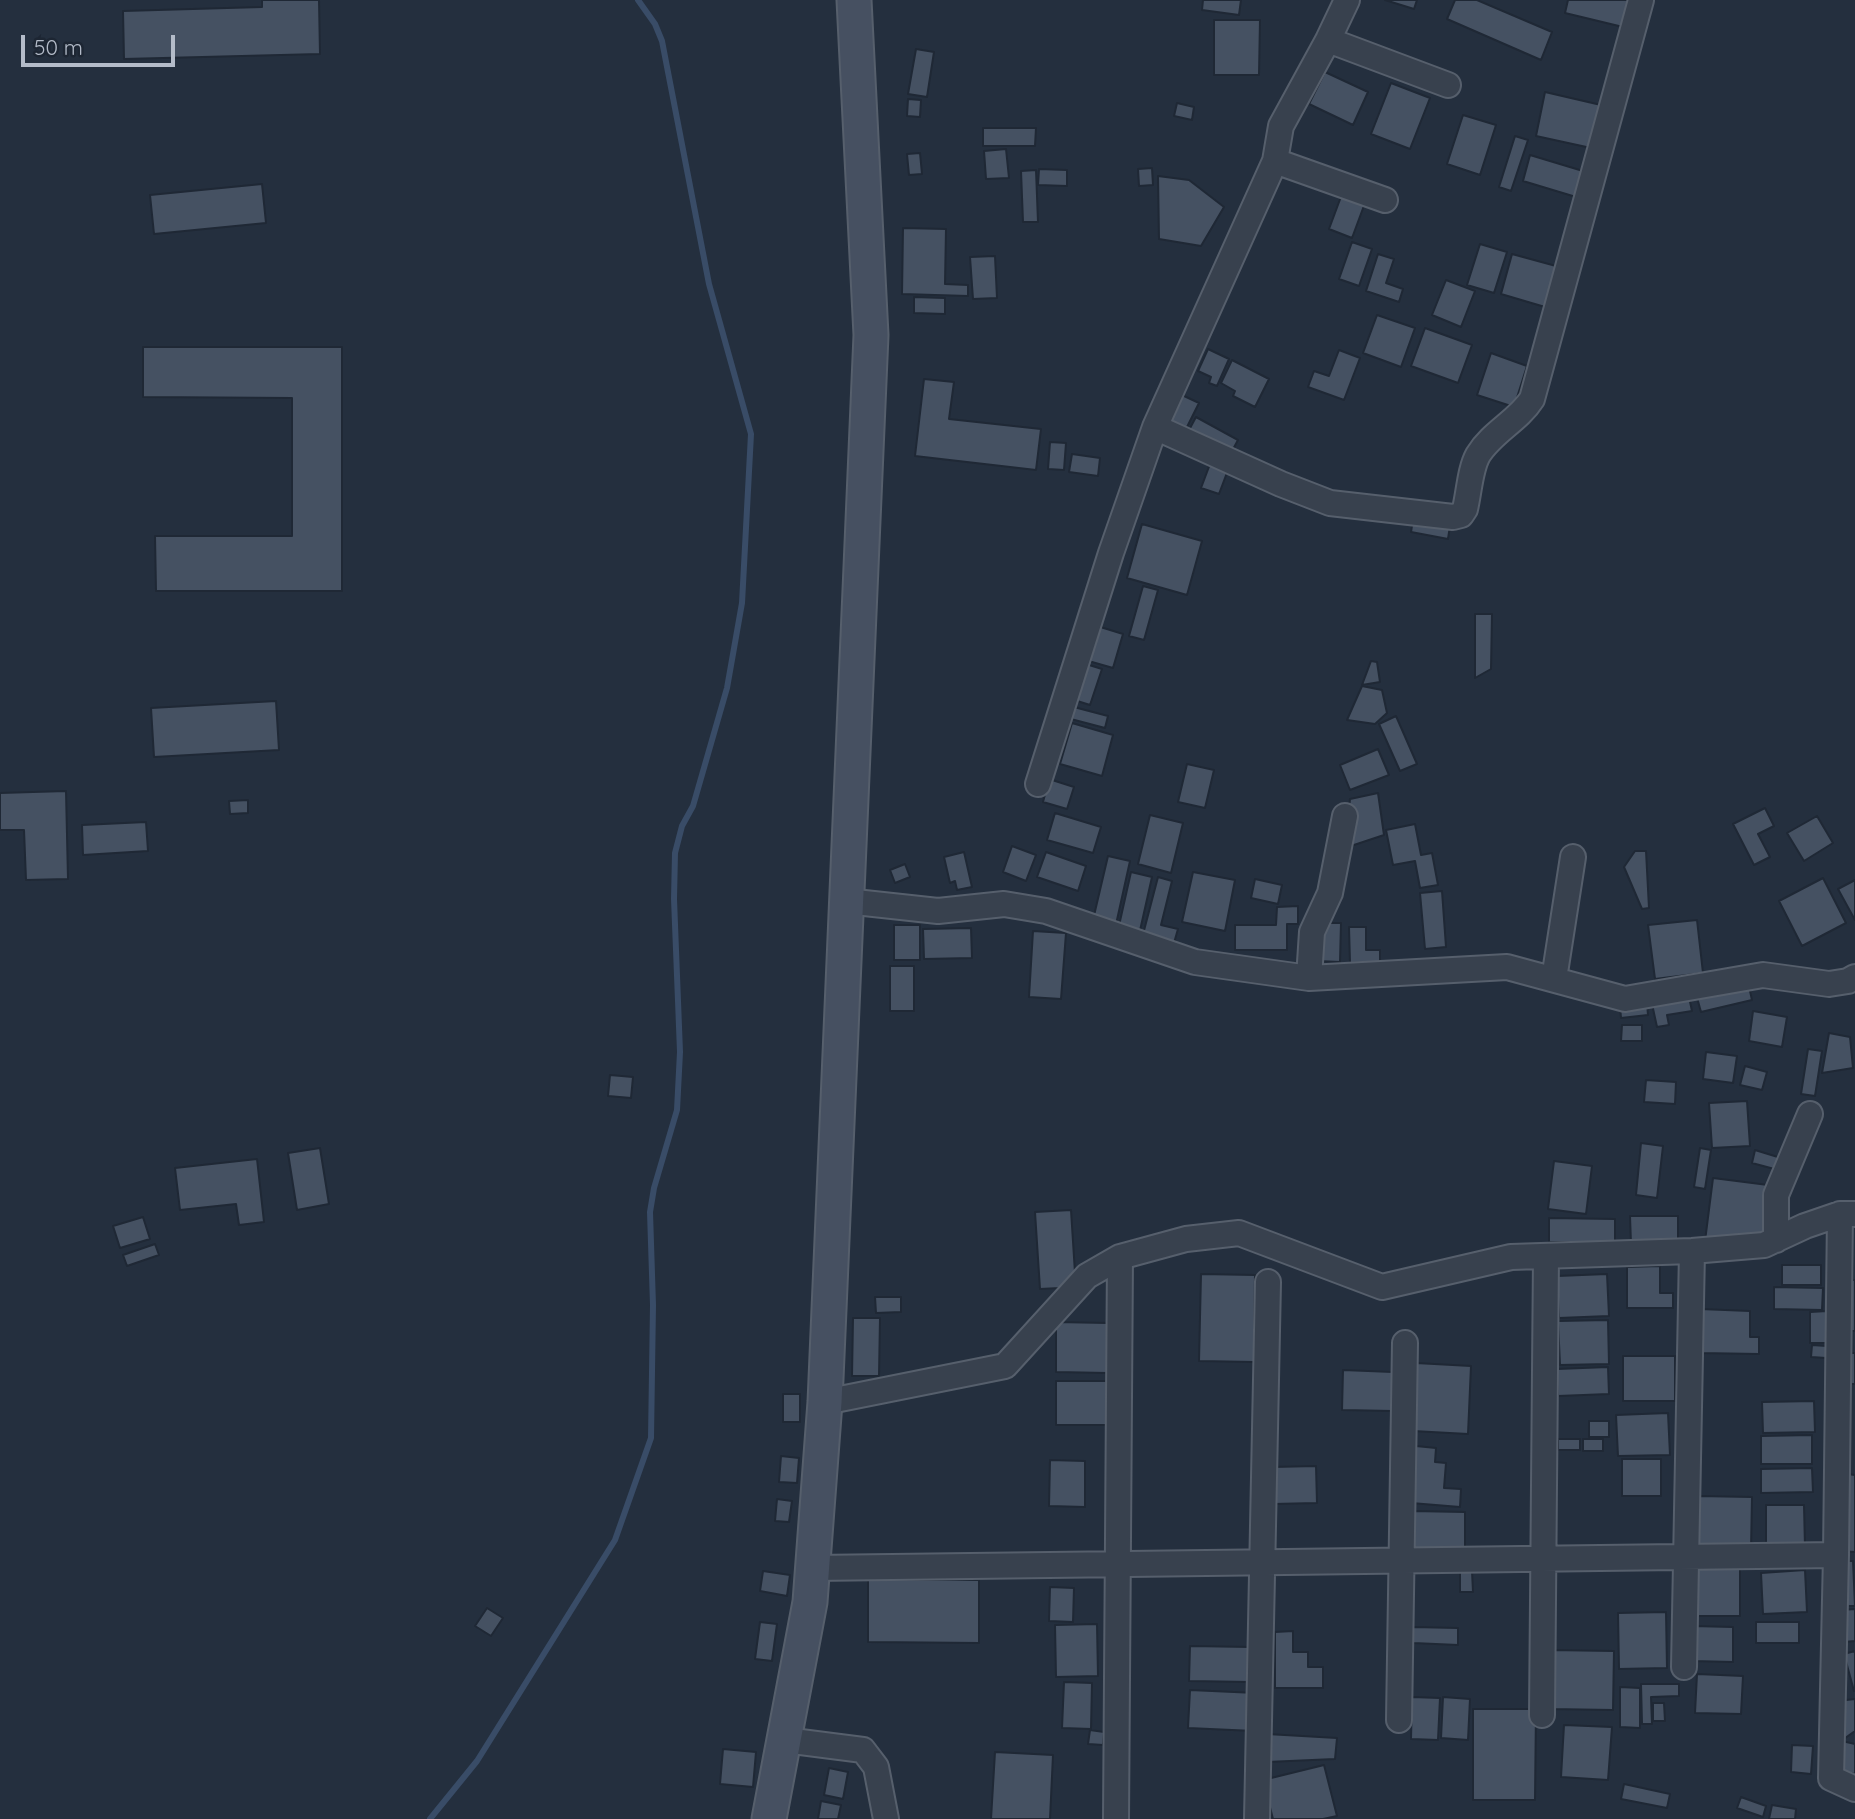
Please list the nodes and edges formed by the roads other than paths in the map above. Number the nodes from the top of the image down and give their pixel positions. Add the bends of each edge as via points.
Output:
1 (854, 0) edge
2 (1347, 0) edge
3 (1641, 0) edge
4 (1328, 40) junction
5 (1448, 85) dead end
6 (1275, 161) junction
7 (1385, 200) dead end
8 (1154, 427) junction
9 (1038, 784) dead end
10 (1345, 816) dead end
11 (1573, 857) dead end
12 (846, 901) junction
13 (1855, 977) edge
14 (1309, 978) junction
15 (1554, 979) junction
16 (1810, 1114) dead end
17 (1847, 1214) edge
18 (1776, 1240) junction
19 (1692, 1251) junction
20 (1546, 1256) junction
21 (1120, 1257) junction
22 (1268, 1282) dead end
23 (1405, 1343) dead end
24 (825, 1402) junction
25 (1836, 1555) junction
26 (1686, 1557) junction
27 (1543, 1559) junction
28 (1402, 1561) junction
29 (1262, 1563) junction
30 (1118, 1564) junction
31 (813, 1568) junction
32 (1684, 1667) dead end
33 (1542, 1715) dead end
34 (1399, 1720) dead end
35 (785, 1740) junction
36 (1855, 1789) edge
37 (769, 1819) edge
38 (886, 1819) edge
39 (1116, 1819) edge
40 (1257, 1819) edge

1 - 12 main road via 871,335
2 - 4 street
3 - 8 street via 1532,399 1476,457 1461,515 1330,503
4 - 5 street
4 - 6 street via 1281,125
6 - 7 street
6 - 8 street
8 - 9 street
10 - 14 street via 1330,893 1312,932
11 - 15 street
12 - 14 street via 938,911 1004,905 1035,909 1195,962
12 - 24 main road
13 - 15 street via 1829,984 1763,975 1625,999
14 - 15 street via 1507,967
16 - 18 street via 1776,1195
17 - 18 street
17 - 25 street
18 - 19 street
19 - 20 street
19 - 26 street
20 - 21 street via 1511,1257 1382,1287 1239,1233 1186,1239
20 - 27 street
21 - 24 street via 1087,1276 1005,1366
21 - 30 street
22 - 29 street
23 - 28 street
24 - 31 main road
25 - 26 street
25 - 36 street via 1830,1778
26 - 27 street
26 - 32 street
27 - 28 street
27 - 33 street
28 - 29 street
28 - 34 street
29 - 30 street
29 - 40 street
30 - 31 street
30 - 39 street
31 - 35 main road
35 - 37 main road
35 - 38 street via 863,1750 876,1768

